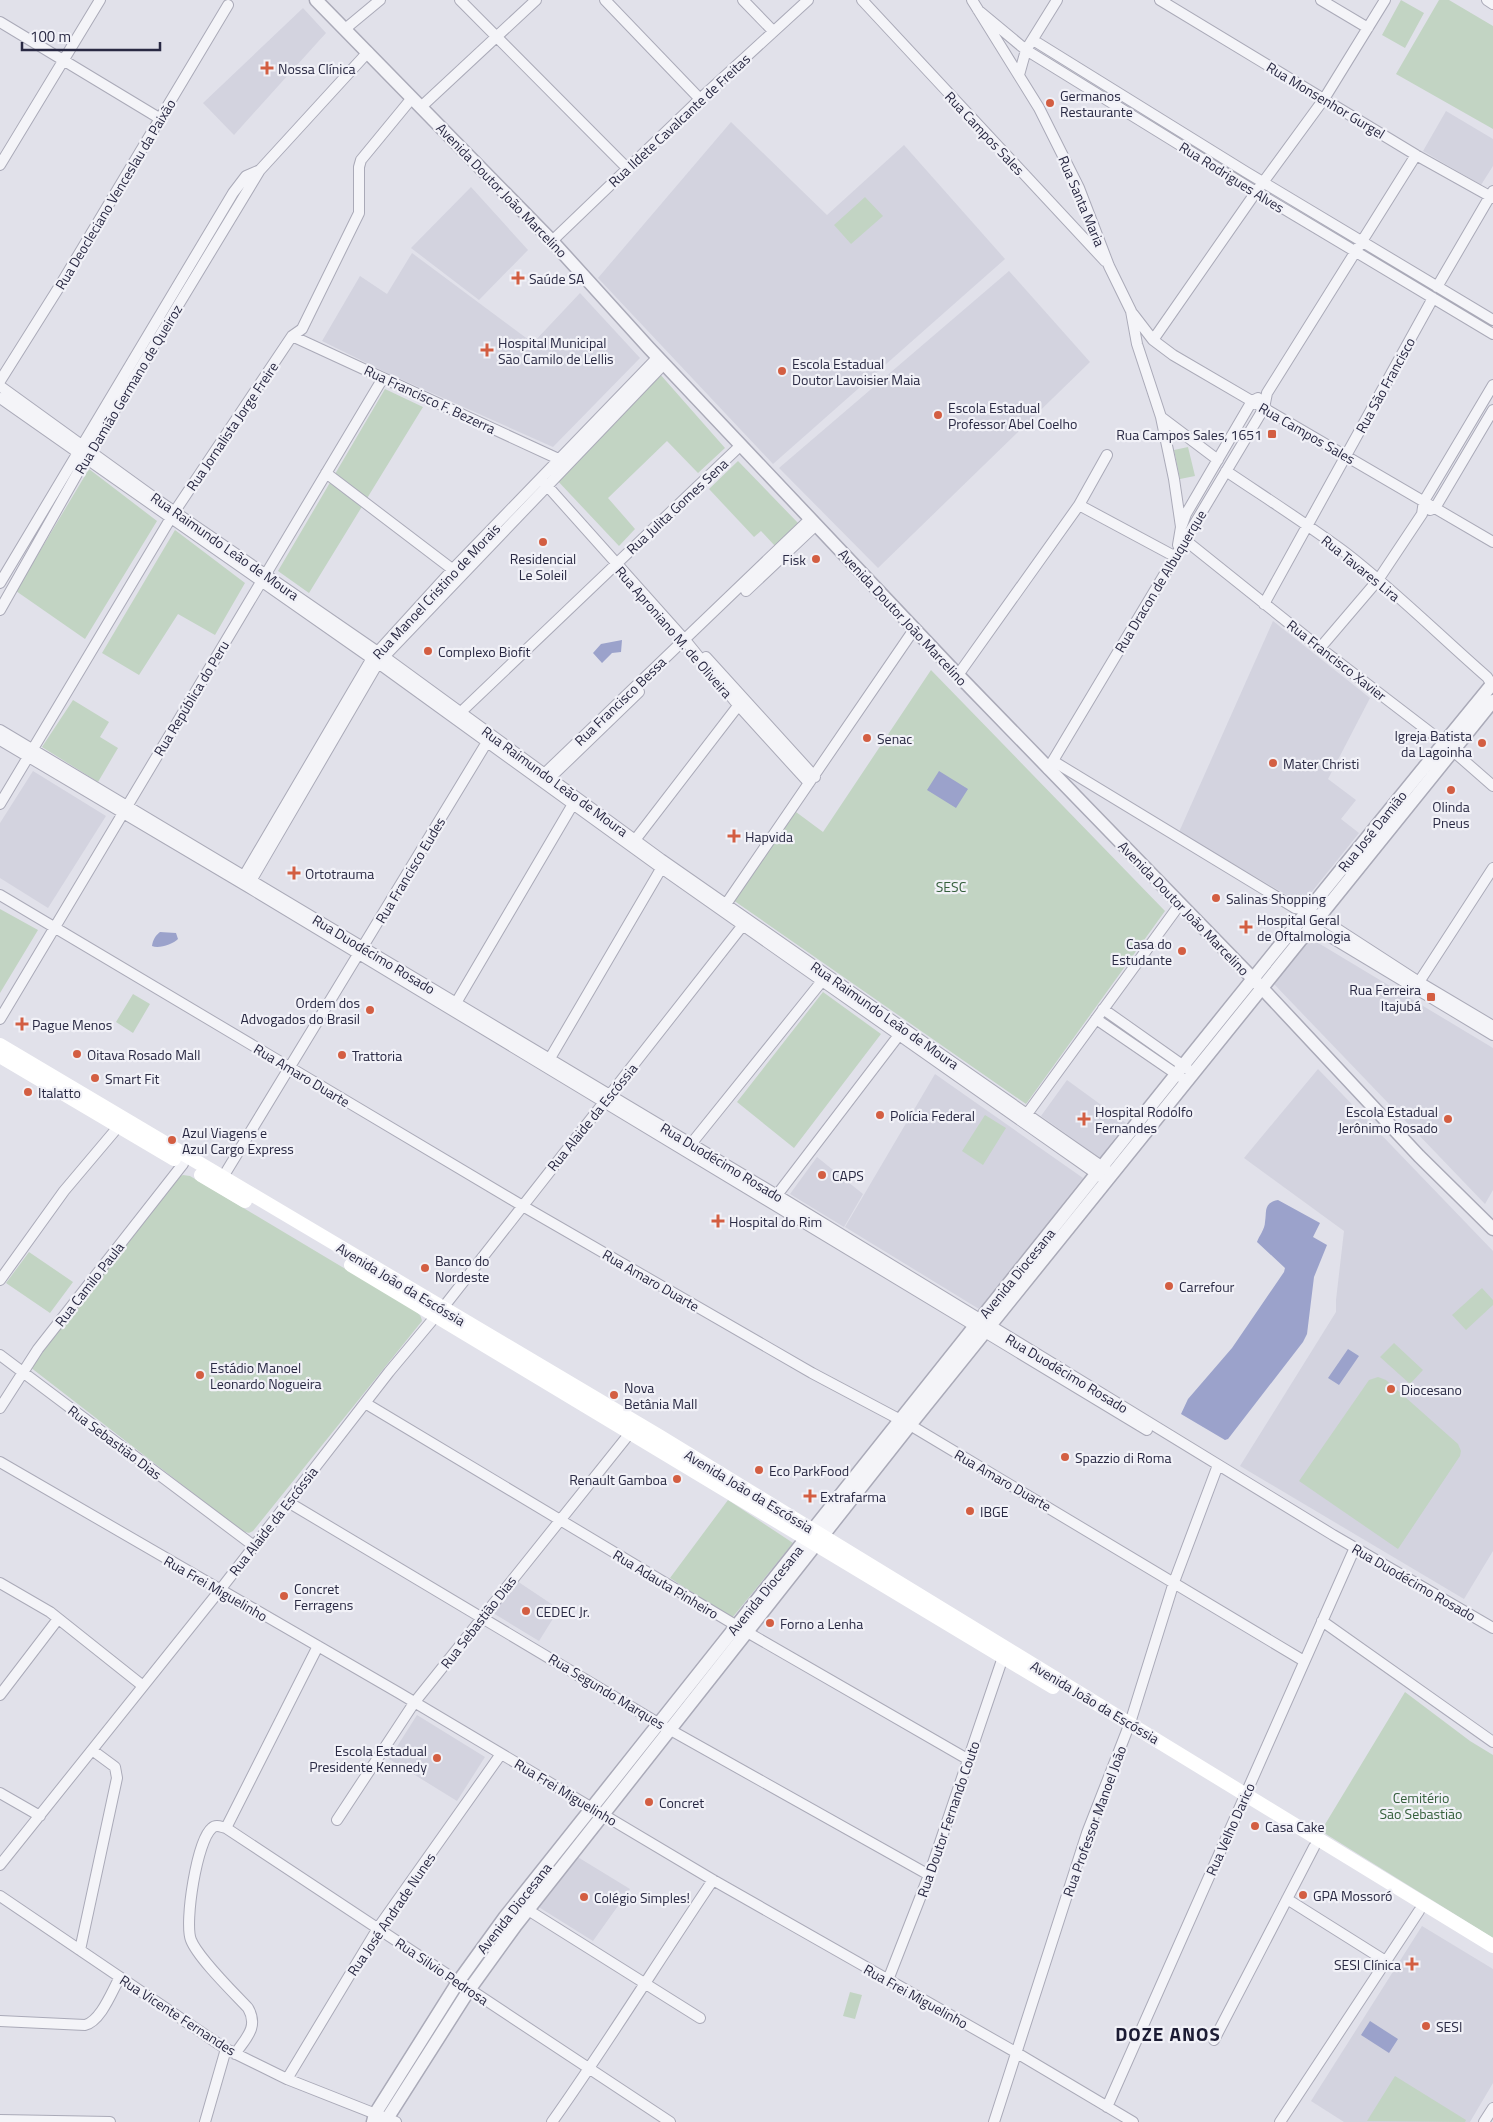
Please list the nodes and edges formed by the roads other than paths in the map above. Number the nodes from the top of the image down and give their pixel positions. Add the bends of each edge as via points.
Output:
1 (100, 0) edge
2 (316, 0) edge
3 (380, 0) edge
4 (460, 0) edge
5 (536, 0) edge
6 (605, 0) edge
7 (743, 0) edge
8 (808, 0) edge
9 (862, 0) edge
10 (972, 0) edge
11 (1057, 0) edge
12 (1161, 0) edge
13 (1321, 0) edge
14 (1385, 0) edge
15 (1487, 0) edge
16 (1493, 4) edge
17 (228, 5) dead end
18 (978, 10) junction
19 (0, 22) edge
20 (1368, 28) junction
21 (345, 29) junction
22 (773, 31) junction
23 (496, 37) junction
24 (1033, 40) junction
25 (1026, 50) junction
26 (368, 52) junction
27 (65, 61) junction
28 (1018, 75) junction
29 (700, 99) junction
30 (1324, 99) junction
31 (417, 102) junction
32 (159, 118) junction
33 (1416, 154) junction
34 (0, 165) edge
35 (626, 168) junction
36 (260, 170) junction
37 (1263, 182) junction
38 (1256, 192) junction
39 (1492, 195) edge
40 (552, 241) junction
41 (1361, 241) junction
42 (1355, 251) junction
43 (1109, 266) junction
44 (1437, 287) junction
45 (1433, 298) junction
46 (1131, 311) junction
47 (161, 314) junction
48 (170, 320) junction
49 (1493, 320) edge
50 (1493, 334) edge
51 (292, 336) junction
52 (1153, 340) junction
53 (661, 360) junction
54 (383, 378) junction
55 (0, 381) edge
56 (1493, 384) edge
57 (0, 386) edge
58 (1267, 393) junction
59 (0, 398) edge
60 (1252, 401) junction
61 (1264, 408) junction
62 (1493, 410) edge
63 (1161, 417) junction
64 (741, 445) junction
65 (84, 452) junction
66 (1107, 455) dead end
67 (1346, 456) junction
68 (1218, 460) junction
69 (564, 461) junction
70 (1226, 471) junction
71 (326, 473) junction
72 (546, 480) junction
73 (1424, 501) junction
74 (1079, 505) junction
75 (1435, 508) junction
76 (1422, 514) junction
77 (173, 515) junction
78 (813, 522) junction
79 (1308, 526) junction
80 (1182, 534) junction
81 (1493, 542) edge
82 (1176, 554) junction
83 (617, 562) junction
84 (456, 573) junction
85 (263, 578) junction
86 (1378, 580) junction
87 (0, 583) edge
88 (1264, 604) junction
89 (0, 610) edge
90 (915, 628) junction
91 (688, 641) junction
92 (1320, 648) junction
93 (378, 657) junction
94 (958, 675) junction
95 (1491, 682) edge
96 (1493, 700) edge
97 (741, 702) junction
98 (461, 712) junction
99 (0, 730) edge
100 (0, 740) edge
101 (487, 742) junction
102 (1448, 746) junction
103 (30, 753) junction
104 (1050, 765) junction
105 (545, 779) junction
106 (812, 780) junction
107 (1493, 786) edge
108 (0, 804) edge
109 (573, 804) junction
110 (125, 810) junction
111 (635, 840) junction
112 (663, 865) junction
113 (1493, 868) edge
114 (246, 881) junction
115 (0, 895) edge
116 (1180, 904) junction
117 (724, 907) junction
118 (1307, 916) junction
119 (742, 925) junction
120 (55, 927) junction
121 (360, 950) junction
122 (822, 981) junction
123 (1419, 982) junction
124 (1257, 983) junction
125 (456, 1003) junction
126 (1103, 1009) junction
127 (0, 1019) edge
128 (1096, 1019) junction
129 (1493, 1026) edge
130 (898, 1035) junction
131 (1493, 1035) edge
132 (0, 1045) edge
133 (0, 1056) edge
134 (549, 1060) junction
135 (289, 1068) junction
136 (1185, 1073) junction
137 (608, 1099) junction
138 (1027, 1114) junction
139 (118, 1127) junction
140 (691, 1144) junction
141 (183, 1164) junction
142 (1105, 1174) junction
143 (223, 1177) junction
144 (777, 1195) junction
145 (521, 1205) junction
146 (1493, 1229) edge
147 (0, 1280) edge
148 (438, 1313) junction
149 (983, 1326) junction
150 (0, 1356) edge
151 (22, 1372) junction
152 (365, 1402) junction
153 (0, 1408) edge
154 (905, 1423) junction
155 (630, 1433) junction
156 (0, 1462) edge
157 (1217, 1468) junction
158 (288, 1502) junction
159 (558, 1521) junction
160 (814, 1538) junction
161 (254, 1546) junction
162 (1353, 1552) junction
163 (1174, 1582) junction
164 (0, 1583) edge
165 (220, 1590) junction
166 (483, 1616) junction
167 (58, 1619) junction
168 (1322, 1621) junction
169 (1493, 1628) edge
170 (742, 1629) junction
171 (1493, 1635) edge
172 (318, 1646) junction
173 (1003, 1657) junction
174 (1304, 1661) junction
175 (143, 1686) junction
176 (0, 1695) edge
177 (414, 1702) junction
178 (658, 1722) junction
179 (1128, 1727) junction
180 (670, 1729) junction
181 (1493, 1742) edge
182 (92, 1750) junction
183 (501, 1754) junction
184 (969, 1760) junction
185 (0, 1793) edge
186 (1243, 1799) junction
187 (592, 1808) junction
188 (604, 1814) junction
189 (40, 1816) junction
190 (337, 1820) dead end
191 (226, 1828) junction
192 (1314, 1847) junction
193 (0, 1865) edge
194 (929, 1875) junction
195 (713, 1880) junction
196 (0, 1896) edge
197 (1287, 1899) junction
198 (528, 1910) junction
199 (1418, 1910) junction
200 (505, 1917) junction
201 (516, 1925) junction
202 (378, 1928) junction
203 (1493, 1946) edge
204 (80, 1950) junction
205 (1493, 1956) edge
206 (1384, 1960) junction
207 (120, 1977) junction
208 (888, 1980) junction
209 (458, 1982) junction
210 (644, 1983) junction
211 (469, 1990) junction
212 (700, 2018) dead end
213 (0, 2022) edge
214 (1214, 2040) dead end
215 (230, 2051) junction
216 (1018, 2053) junction
217 (590, 2069) junction
218 (287, 2079) junction
219 (1107, 2107) junction
220 (1493, 2108) edge
221 (0, 2120) edge
222 (383, 2120) edge
223 (110, 2122) edge
224 (205, 2122) edge
225 (552, 2122) edge
226 (670, 2122) edge
227 (994, 2122) edge
228 (1133, 2122) edge
229 (1280, 2122) edge
230 (1484, 2122) edge

1 - 27 street
2 - 21 street, Avenida Doutor João Marcelino
3 - 21 street
4 - 23 street
5 - 23 street, Rua Jornalista Jorge Freire
6 - 29 street
7 - 22 street
8 - 22 street, Rua Ildete Cavalcante de Freitas
9 - 43 street, Rua Campos Sales
10 - 18 street, Rua Santa Maria
11 - 24 street
12 - 30 street, Rua Monsenhor Gurgel
13 - 20 street
14 - 20 street
15 - 16 street
17 - 32 street, Rua Deocleciano Venceslau da Paixão
18 - 25 street, Rua Rodrigues Alves
18 - 28 street, Rua Santa Maria
19 - 27 street
20 - 30 street
21 - 26 street, Avenida Doutor João Marcelino
22 - 29 street, Rua Ildete Cavalcante de Freitas
23 - 31 street, Rua Jornalista Jorge Freire
23 - 35 street
24 - 25 street
24 - 37 street, Rua Rodrigues Alves
25 - 28 street
25 - 38 street, Rua Rodrigues Alves
26 - 31 street, Avenida Doutor João Marcelino
26 - 36 street, Rua Damião Germano de Queiroz
27 - 32 street
27 - 34 street
28 - 43 street, Rua Santa Maria via 1039,108 1079,188
29 - 35 street, Rua Ildete Cavalcante de Freitas
30 - 33 street, Rua Monsenhor Gurgel
30 - 37 street
31 - 40 street, Avenida Doutor João Marcelino
31 - 51 street, Rua Jornalista Jorge Freire via 361,160 359,213 302,329
32 - 55 street, Rua Deocleciano Venceslau da Paixão
33 - 39 street, Rua Monsenhor Gurgel
33 - 41 street, Rua Dracon de Albuquerque
35 - 40 street, Rua Ildete Cavalcante de Freitas
36 - 47 street, Rua Damião Germano de Queiroz via 246,176 233,194
36 - 48 street, Rua Damião Germano de Queiroz
37 - 38 street
37 - 41 street, Rua Rodrigues Alves
38 - 42 street, Rua Rodrigues Alves
38 - 52 street
39 - 44 street
40 - 53 street, Avenida Doutor João Marcelino
41 - 42 street, Rua Dracon de Albuquerque
41 - 44 street, Rua Rodrigues Alves
42 - 45 street, Rua Rodrigues Alves
42 - 58 street, Rua Dracon de Albuquerque
43 - 46 street, Rua Santa Maria
44 - 49 street, Rua Rodrigues Alves
45 - 50 street, Rua Rodrigues Alves
45 - 67 street, Rua São Francisco
46 - 52 street, Rua Campos Sales
46 - 63 street, Rua Santa Maria
47 - 48 street
47 - 65 street, Rua Damião Germano de Queiroz
48 - 65 street, Rua Damião Germano de Queiroz
51 - 54 street, Rua Francisco F. Bezerra
51 - 77 street, Rua Jornalista Jorge Freire
52 - 60 street, Rua Campos Sales via 1173,356
53 - 64 street, Avenida Doutor João Marcelino
53 - 69 street, Rua Manoel Cristino de Morais
54 - 69 street, Rua Francisco F. Bezerra
54 - 71 street, Rua República do Peru
56 - 73 street
57 - 65 street, Rua Raimundo Leão de Moura
58 - 60 street
58 - 61 street, Rua Dracon de Albuquerque
59 - 65 street, Rua Raimundo Leão de Moura
60 - 61 street, Rua Campos Sales
60 - 68 street, Rua Dracon de Albuquerque
61 - 67 street, Rua Campos Sales
61 - 70 street, Rua Dracon de Albuquerque
62 - 75 street
63 - 68 street
63 - 80 street, Rua Santa Maria
64 - 78 street, Avenida Doutor João Marcelino
64 - 83 street, Rua Julita Gomes Sena
65 - 77 street, Rua Raimundo Leão de Moura
65 - 87 street, Rua Damião Germano de Queiroz
65 - 89 street, Rua Damião Germano de Queiroz
66 - 74 street
67 - 73 street, Rua Campos Sales
67 - 79 street, Rua São Francisco
68 - 80 street, Rua Dracon de Albuquerque via 1186,514
69 - 72 street, Rua Manoel Cristino de Morais
70 - 79 street, Rua Tavares Lira
70 - 80 street, Rua Dracon de Albuquerque
71 - 84 street
71 - 85 street, Rua República do Peru
72 - 83 street, Rua Aproniano M. de Oliveira
72 - 84 street, Rua Manoel Cristino de Morais
73 - 75 street, Rua Campos Sales
73 - 76 street
74 - 82 street
74 - 94 street
75 - 76 street
75 - 81 street, Rua Campos Sales
76 - 86 street
77 - 85 street, Rua Raimundo Leão de Moura
77 - 103 street, Rua Jornalista Jorge Freire
78 - 90 street, Avenida Doutor João Marcelino
78 - 91 street, Rua Francisco Bessa
79 - 86 street, Rua Tavares Lira
79 - 88 street, Rua São Francisco
80 - 82 street, Rua Santa Maria
80 - 88 street, Rua Francisco Xavier
82 - 104 street, Rua Dracon de Albuquerque
83 - 91 street, Rua Aproniano M. de Oliveira
83 - 98 street, Rua Julita Gomes Sena
84 - 93 street, Rua Manoel Cristino de Morais
85 - 93 street, Rua Raimundo Leão de Moura
85 - 110 street, Rua República do Peru
86 - 92 street
86 - 95 street, Rua Tavares Lira
88 - 92 street, Rua Francisco Xavier
90 - 94 street, Avenida Doutor João Marcelino
90 - 106 street
91 - 97 street, Rua Aproniano M. de Oliveira
91 - 105 street, Rua Francisco Bessa
92 - 102 street, Rua Francisco Xavier
93 - 98 street, Rua Raimundo Leão de Moura
93 - 101 street, Rua Raimundo Leão de Moura
93 - 114 street, Rua Manoel Cristino de Morais
94 - 104 street, Avenida Doutor João Marcelino
95 - 102 street, Rua José Damião
96 - 102 street, Rua José Damião
97 - 106 street, Rua Aproniano M. de Oliveira
97 - 111 street
98 - 105 street, Rua Raimundo Leão de Moura
99 - 103 street, Rua Duodécimo Rosado
100 - 103 street, Rua Duodécimo Rosado
101 - 105 street, Rua Raimundo Leão de Moura
101 - 121 street, Rua Francisco Eudes
102 - 107 street, Rua Francisco Xavier
102 - 118 street, Rua José Damião
103 - 108 street, Rua Jornalista Jorge Freire
103 - 110 street, Rua Duodécimo Rosado
104 - 116 street, Avenida Doutor João Marcelino
104 - 118 street
105 - 109 street, Rua Raimundo Leão de Moura
105 - 111 street, Rua Raimundo Leão de Moura
106 - 117 street
109 - 112 street, Rua Raimundo Leão de Moura
109 - 125 street
110 - 114 street, Rua Duodécimo Rosado
110 - 120 street, Rua República do Peru
111 - 112 street, Rua Raimundo Leão de Moura
112 - 117 street, Rua Raimundo Leão de Moura
112 - 134 street
113 - 123 street
114 - 121 street, Rua Duodécimo Rosado
115 - 120 street, Rua Amaro Duarte
116 - 124 street, Avenida Doutor João Marcelino
116 - 126 street
117 - 119 street, Rua Raimundo Leão de Moura
117 - 138 street, Rua Raimundo Leão de Moura
118 - 123 street
118 - 124 street, Rua José Damião
118 - 131 street
119 - 122 street, Rua Raimundo Leão de Moura
119 - 137 street, Rua Alaide da Escóssia
120 - 127 street, Rua República do Peru
120 - 135 street, Rua Amaro Duarte
121 - 125 street, Rua Duodécimo Rosado
121 - 135 street, Rua Francisco Eudes
121 - 137 street, Rua Duodécimo Rosado
122 - 130 street, Rua Raimundo Leão de Moura
122 - 140 street
123 - 129 street
124 - 136 street, Avenida Diocesana
124 - 146 street, Avenida Doutor João Marcelino via 1419,1156
125 - 134 street, Rua Duodécimo Rosado
126 - 128 street
126 - 136 street
128 - 136 street
128 - 138 street
130 - 142 street, Rua Raimundo Leão de Moura
130 - 144 street
132 - 143 main road, Avenida João da Escóssia
133 - 139 main road, Avenida João da Escóssia
134 - 137 street, Rua Duodécimo Rosado
135 - 143 street, Rua Francisco Eudes
135 - 145 street, Rua Amaro Duarte
136 - 142 street, Avenida Diocesana
137 - 140 street, Rua Duodécimo Rosado
137 - 145 street, Rua Alaide da Escóssia
137 - 149 street, Rua Duodécimo Rosado
138 - 142 street, Rua Raimundo Leão de Moura
139 - 141 main road, Avenida João da Escóssia
139 - 147 street via 64,1191
140 - 144 street, Rua Duodécimo Rosado
141 - 148 main road, Avenida João da Escóssia
141 - 151 street, Rua Camilo Paula
142 - 149 street, Avenida Diocesana
143 - 148 main road, Avenida João da Escóssia
144 - 149 street, Rua Duodécimo Rosado
145 - 148 street, Rua Alaide da Escóssia
145 - 154 street, Rua Amaro Duarte
148 - 152 street, Rua Alaide da Escóssia
148 - 155 main road, Avenida João da Escóssia
148 - 160 main road, Avenida João da Escóssia via 650,1431
149 - 154 street, Avenida Diocesana
149 - 157 street, Rua Duodécimo Rosado
150 - 151 street, Rua Sebastião Dias
151 - 153 street, Rua Camilo Paula
151 - 161 street, Rua Sebastião Dias
152 - 158 street, Rua Alaide da Escóssia
152 - 159 street, Rua Adauta Pinheiro
154 - 160 street, Avenida Diocesana
154 - 163 street, Rua Amaro Duarte
155 - 159 street, Rua Sebastião Dias
155 - 160 main road, Avenida João da Escóssia
156 - 165 street, Rua Frei Miguelinho
157 - 162 street, Rua Duodécimo Rosado
157 - 163 street, Rua Professor Manoel João
157 - 169 street, Rua Duodécimo Rosado
158 - 161 street, Rua Alaide da Escóssia
158 - 166 street, Rua Segundo Marques
159 - 166 street, Rua Sebastião Dias
159 - 170 street, Rua Adauta Pinheiro
160 - 170 street, Avenida Diocesana
160 - 173 main road, Avenida João da Escóssia
160 - 179 main road, Avenida João da Escóssia
161 - 165 street, Rua Alaide da Escóssia
162 - 168 street, Rua Velho Darico
162 - 171 street, Rua Duodécimo Rosado
163 - 174 street, Rua Amaro Duarte
163 - 179 street, Rua Professor Manoel João
164 - 167 street
165 - 172 street, Rua Frei Miguelinho
165 - 175 street, Rua Alaide da Escóssia
166 - 177 street, Rua Sebastião Dias
166 - 178 street, Rua Segundo Marques
167 - 175 street
167 - 176 street
168 - 174 street, Rua Velho Darico
168 - 181 street
170 - 178 street, Avenida Diocesana
170 - 180 street, Avenida Diocesana
170 - 184 street, Rua Adauta Pinheiro
172 - 177 street, Rua Frei Miguelinho
172 - 191 street
173 - 179 main road, Avenida João da Escóssia
173 - 184 street, Rua Doutor Fernando Couto
174 - 186 street, Rua Velho Darico
175 - 182 street, Rua Alaide da Escóssia
177 - 183 street, Rua Frei Miguelinho
177 - 190 street, Rua Sebastião Dias
178 - 180 street, Rua Segundo Marques
178 - 187 street, Avenida Diocesana
179 - 186 main road, Avenida João da Escóssia
179 - 216 street, Rua Professor Manoel João via 1087,1833
180 - 188 street, Avenida Diocesana
180 - 194 street, Rua Segundo Marques
182 - 189 street, Rua Alaide da Escóssia
182 - 204 street via 115,1767 117,1778
183 - 187 street, Rua Frei Miguelinho
183 - 202 street, Rua José Andrade Nunes
184 - 194 street, Rua Doutor Fernando Couto
185 - 189 street
186 - 192 main road, Avenida João da Escóssia
186 - 203 main road, Avenida João da Escóssia
186 - 219 street, Rua Velho Darico
187 - 188 street, Rua Frei Miguelinho
187 - 200 street, Avenida Diocesana
188 - 195 street, Rua Frei Miguelinho
188 - 198 street, Avenida Diocesana
189 - 193 street, Rua Alaide da Escóssia
191 - 202 street, Rua Silvio Pedrosa
191 - 215 street via 212,1828 199,1852 188,1930 194,1947 252,2016 252,2029
192 - 197 street
192 - 199 main road, Avenida João da Escóssia
194 - 208 street, Rua Doutor Fernando Couto
195 - 208 street, Rua Frei Miguelinho
195 - 210 street
196 - 204 street, Rua Vicente Fernandes
197 - 206 street
197 - 214 street
198 - 201 street, Avenida Diocesana
198 - 210 street
199 - 205 main road, Avenida João da Escóssia
199 - 206 street
200 - 201 street
200 - 209 street, Avenida Diocesana
201 - 211 street, Avenida Diocesana
202 - 209 street, Rua Silvio Pedrosa
202 - 218 street, Rua José Andrade Nunes
204 - 207 street, Rua Vicente Fernandes
206 - 229 street
207 - 213 street via 91,2024
207 - 215 street, Rua Vicente Fernandes
208 - 216 street, Rua Frei Miguelinho
209 - 211 street, Rua Silvio Pedrosa
209 - 222 street, Avenida Diocesana
210 - 212 street
210 - 217 street
211 - 217 street, Rua Silvio Pedrosa
211 - 222 street, Avenida Diocesana
215 - 218 street, Rua Vicente Fernandes
215 - 224 street
216 - 219 street, Rua Frei Miguelinho
216 - 227 street, Rua Professor Manoel João
217 - 225 street
217 - 226 street, Rua Silvio Pedrosa
218 - 222 street, Rua Vicente Fernandes
219 - 228 street, Rua Frei Miguelinho
220 - 230 street
221 - 223 street

